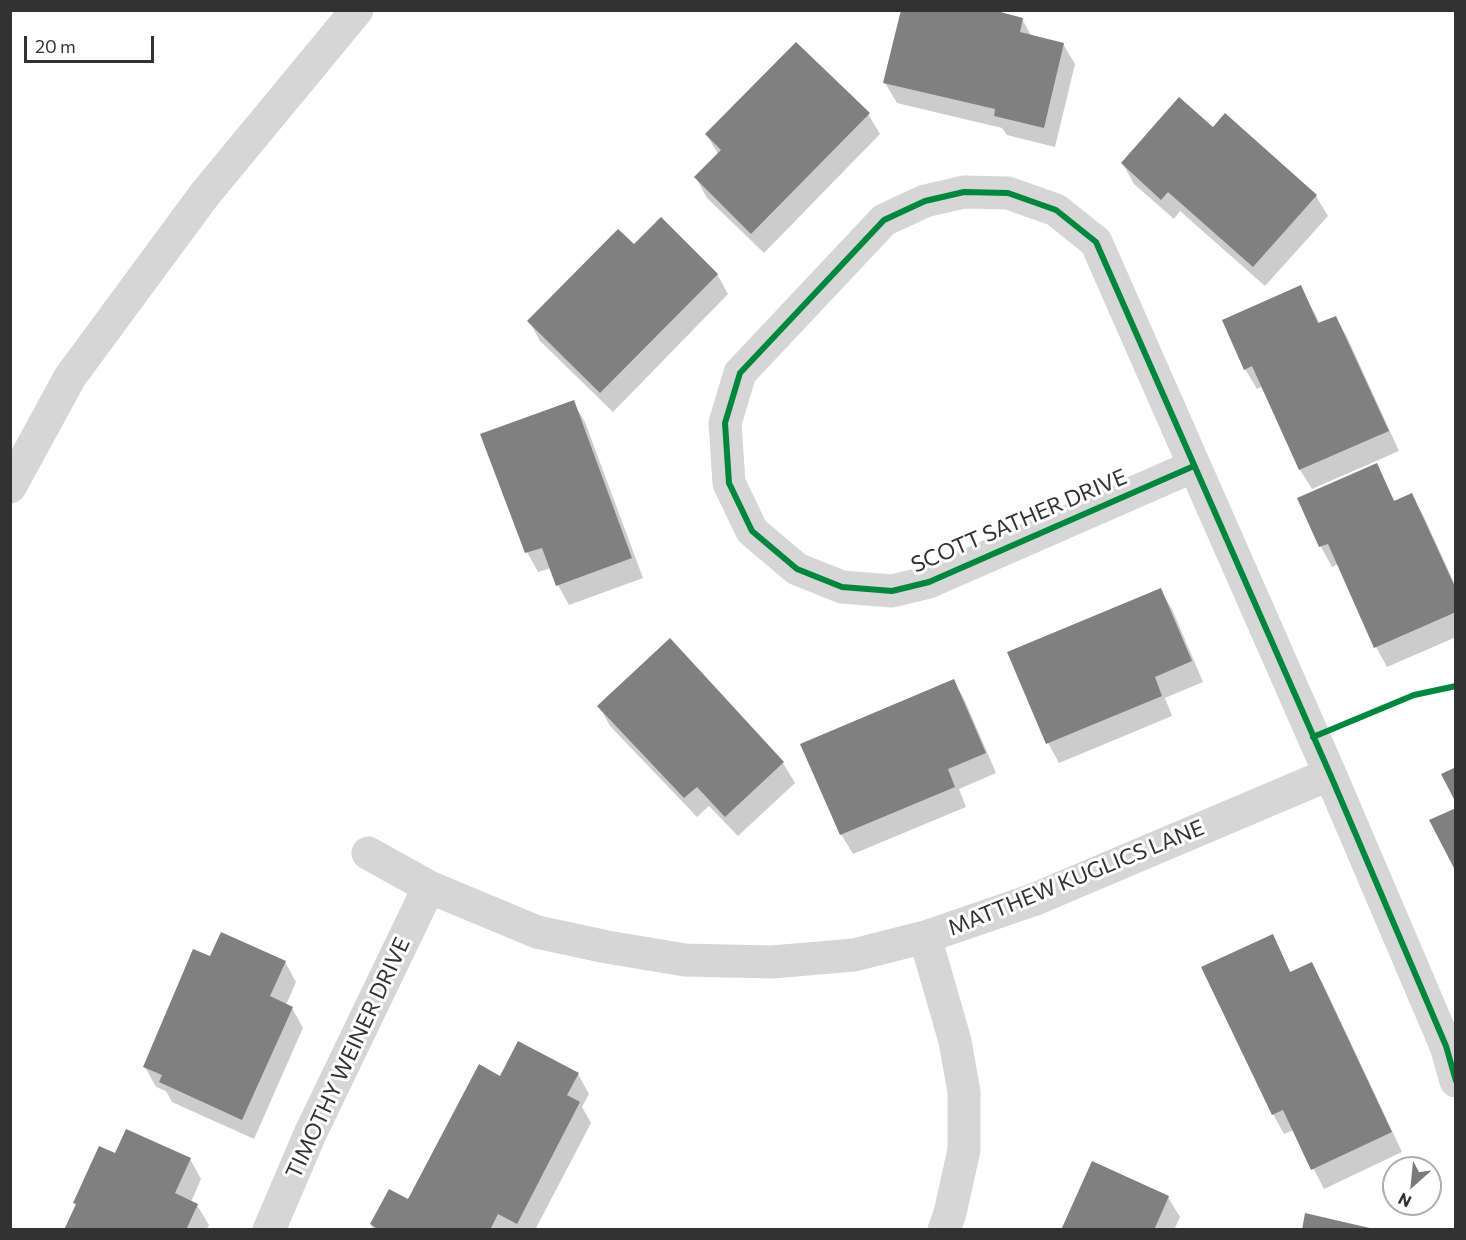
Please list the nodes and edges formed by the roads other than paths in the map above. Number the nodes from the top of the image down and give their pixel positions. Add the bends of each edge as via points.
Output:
1 (357, 10) edge
2 (1194, 466) junction
3 (10, 487) edge
4 (1330, 774) junction
5 (368, 853) dead end
6 (429, 887) junction
7 (926, 936) junction
8 (1455, 1081) edge
9 (269, 1230) edge
10 (944, 1230) edge

1 - 3 street via 205,194 70,377
2 - 2 street, SCOTT SATHER DRIVE via 1096,242 1056,210 1008,193 964,192 944,196 884,220 740,373 725,423 729,483 752,531 797,569 842,587 892,591 929,582
2 - 4 street, SCOTT SATHER DRIVE
4 - 7 street, MATTHEW KUGLICS LANE via 1033,900
4 - 8 street, SCOTT SATHER DRIVE via 1446,1046
5 - 6 street, MATTHEW KUGLICS LANE
6 - 7 street, MATTHEW KUGLICS LANE via 537,932 685,960 772,962 854,955
6 - 9 street, TIMOTHY WEINER DRIVE via 310,1134
7 - 10 street via 955,1041 964,1092 964,1150

